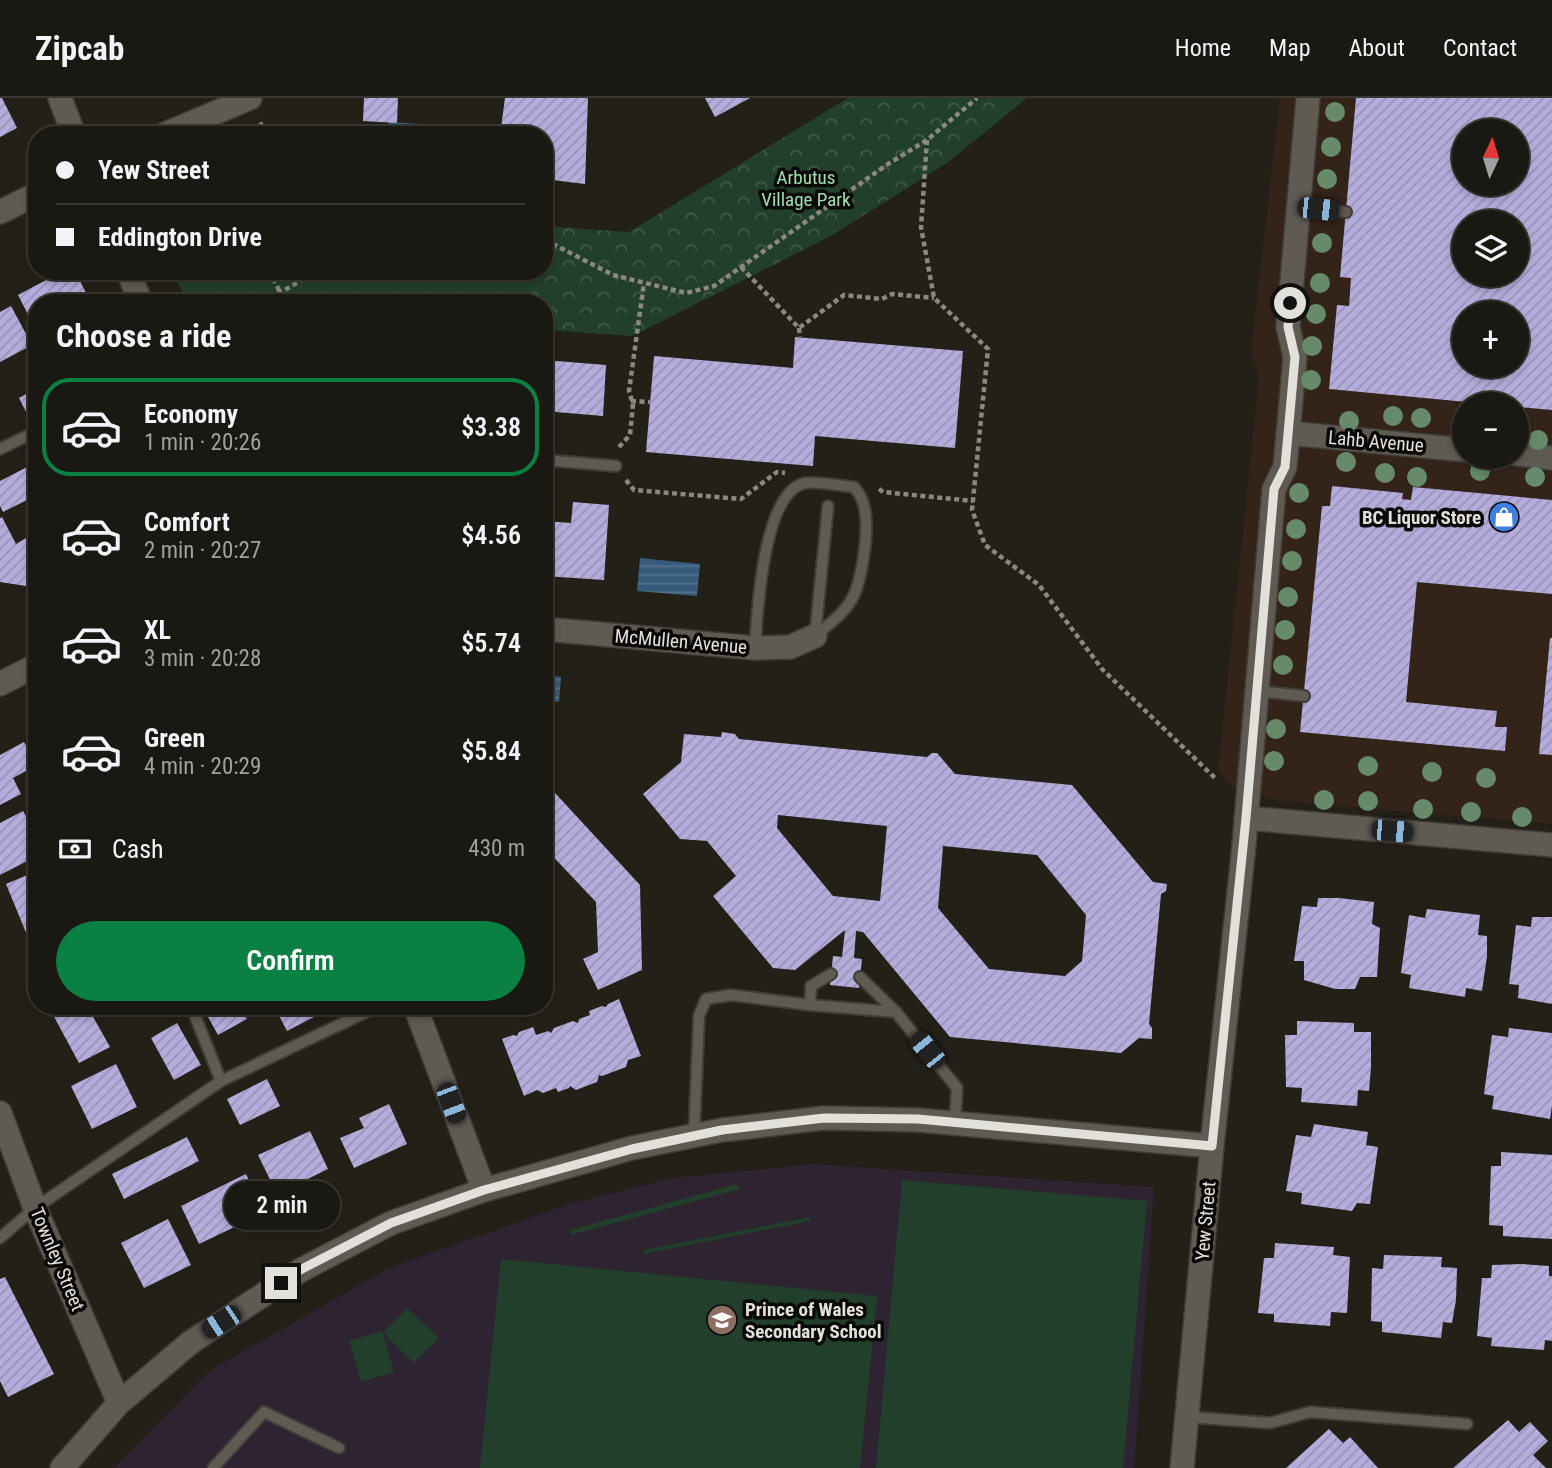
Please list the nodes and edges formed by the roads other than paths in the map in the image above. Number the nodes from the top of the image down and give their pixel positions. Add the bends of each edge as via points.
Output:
1 (60, 98) edge
2 (250, 98) edge
3 (1308, 98) edge
4 (71, 126) edge
5 (184, 126) edge
6 (28, 198) edge
7 (1298, 207) junction
8 (0, 212) edge
9 (1346, 212) dead end
10 (1288, 433) junction
11 (28, 435) edge
12 (0, 449) edge
13 (1452, 449) edge
14 (1529, 455) edge
15 (1552, 458) edge
16 (553, 461) edge
17 (616, 466) road end
18 (828, 506) dead end
19 (553, 630) edge
20 (815, 636) junction
21 (755, 648) junction
22 (28, 670) edge
23 (0, 684) edge
24 (1256, 691) junction
25 (1304, 696) dead end
26 (1246, 818) junction
27 (1552, 845) edge
28 (831, 974) dead end
29 (860, 976) dead end
30 (810, 1005) junction
31 (896, 1012) junction
32 (195, 1015) edge
33 (360, 1015) edge
34 (418, 1015) edge
35 (221, 1081) junction
36 (0, 1114) edge
37 (955, 1123) junction
38 (694, 1136) junction
39 (1212, 1146) junction
40 (484, 1190) junction
41 (35, 1208) junction
42 (0, 1238) edge
43 (119, 1403) junction
44 (1187, 1417) junction
45 (1467, 1424) dead end
46 (339, 1448) dead end
47 (62, 1468) edge
48 (213, 1468) edge
49 (1182, 1468) edge

1 - 4 street
2 - 5 street
3 - 7 street, Yew Street
6 - 8 street
7 - 9 lane
7 - 10 street, Yew Street via 1288,327 1295,357
10 - 13 street, Lahb Avenue
10 - 24 street, Yew Street via 1285,467 1274,489
11 - 12 lane
14 - 15 street
16 - 17 lane
18 - 20 lane
19 - 21 street, McMullen Avenue
20 - 21 street, McMullen Avenue via 790,647
20 - 21 lane via 853,597 866,526 865,510 854,487 806,482 784,497 767,541
22 - 23 street
24 - 25 lane
24 - 26 street, Yew Street
26 - 27 street
26 - 39 street, Yew Street
28 - 30 lane via 811,986
29 - 31 lane
30 - 31 lane
30 - 38 lane via 731,995 706,999 699,1016
31 - 37 lane via 957,1088
32 - 35 lane
33 - 35 lane
34 - 40 street
35 - 41 lane
36 - 41 street, Townley Street
37 - 38 street via 824,1118
37 - 39 street
38 - 40 street
39 - 44 street, Yew Street
40 - 43 street via 391,1223 300,1270 191,1342
41 - 42 lane
41 - 43 street, Townley Street
43 - 47 street
44 - 45 lane via 1270,1423 1310,1412
44 - 49 street, Yew Street
46 - 48 lane via 264,1412

